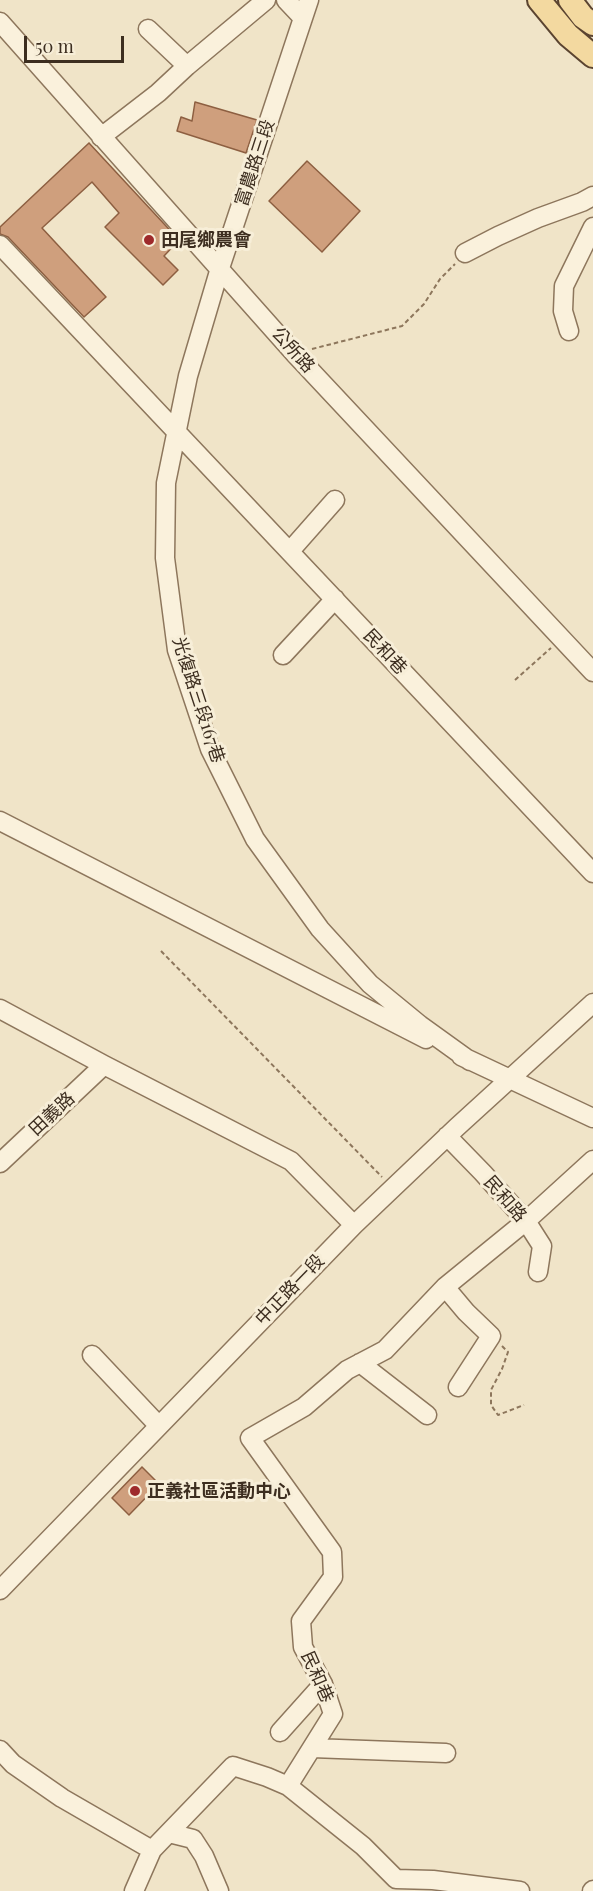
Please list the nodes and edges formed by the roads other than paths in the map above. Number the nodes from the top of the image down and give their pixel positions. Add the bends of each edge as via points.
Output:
1 (266, 0) edge
2 (286, 0) edge
3 (309, 0) edge
4 (539, 0) edge
5 (585, 11) edge
6 (303, 18) junction
7 (0, 22) edge
8 (148, 29) dead end
9 (568, 35) junction
10 (593, 56) edge
11 (187, 66) junction
12 (101, 137) junction
13 (593, 196) edge
14 (593, 227) edge
15 (0, 245) edge
16 (465, 253) road end
17 (220, 268) junction
18 (568, 331) dead end
19 (177, 431) junction
20 (335, 500) dead end
21 (290, 551) junction
22 (335, 599) junction
23 (283, 655) dead end
24 (593, 672) edge
25 (0, 821) edge
26 (593, 873) edge
27 (370, 984) junction
28 (593, 1003) edge
29 (357, 1004) junction
30 (0, 1009) edge
31 (470, 1061) junction
32 (104, 1065) junction
33 (510, 1079) junction
34 (593, 1118) edge
35 (447, 1136) junction
36 (593, 1160) edge
37 (0, 1163) edge
38 (526, 1221) junction
39 (354, 1225) junction
40 (538, 1272) dead end
41 (445, 1287) junction
42 (92, 1355) dead end
43 (360, 1363) junction
44 (458, 1387) dead end
45 (427, 1415) dead end
46 (159, 1426) junction
47 (0, 1590) edge
48 (323, 1684) junction
49 (280, 1732) dead end
50 (312, 1748) junction
51 (0, 1750) edge
52 (446, 1753) dead end
53 (288, 1786) junction
54 (169, 1833) junction
55 (152, 1850) junction
56 (395, 1885) edge
57 (134, 1891) edge
58 (219, 1891) edge
59 (520, 1891) edge

1 - 11 street
2 - 6 street
3 - 6 street, 富農路三段
4 - 9 main road
5 - 9 street
6 - 17 street, 富農路三段
7 - 12 street, 公所路
8 - 11 street
9 - 10 main road
11 - 12 street
12 - 17 street, 公所路
13 - 16 street
14 - 18 street via 564,286 563,311
15 - 19 street
17 - 19 street, 富農路三段
17 - 24 street, 公所路 via 295,354
19 - 21 street, 民和巷
19 - 27 street, 光復路三段167巷 via 166,483 165,558 177,650 210,749 255,839 320,929
20 - 21 street
21 - 22 street, 民和巷
22 - 23 street
22 - 26 street, 民和巷
25 - 29 street
27 - 29 street via 369,996
27 - 31 street, 光復路三段167巷
28 - 33 street, 中正路一段
29 - 31 street
30 - 32 street
31 - 33 street
32 - 37 street, 田義路
32 - 39 street via 291,1161
33 - 34 street
33 - 35 street, 中正路一段
35 - 38 street, 民和路
35 - 39 street, 中正路一段
36 - 38 street, 民和巷
38 - 40 street, 民和路 via 542,1246
38 - 41 street, 民和巷
39 - 46 street, 中正路一段
41 - 43 street, 民和巷 via 385,1350
41 - 44 street via 491,1336
42 - 46 street
43 - 45 street
43 - 48 street, 民和巷 via 304,1407 250,1438 332,1552 333,1577 301,1621 303,1647
46 - 47 street, 中正路一段
48 - 49 street
48 - 50 street, 民和巷 via 333,1714
50 - 52 street
50 - 53 street, 民和巷
51 - 55 street via 13,1764 62,1798
53 - 54 street via 233,1766
53 - 56 street via 363,1846
54 - 55 street
54 - 58 street via 193,1839
55 - 57 street
56 - 59 street via 433,1880

